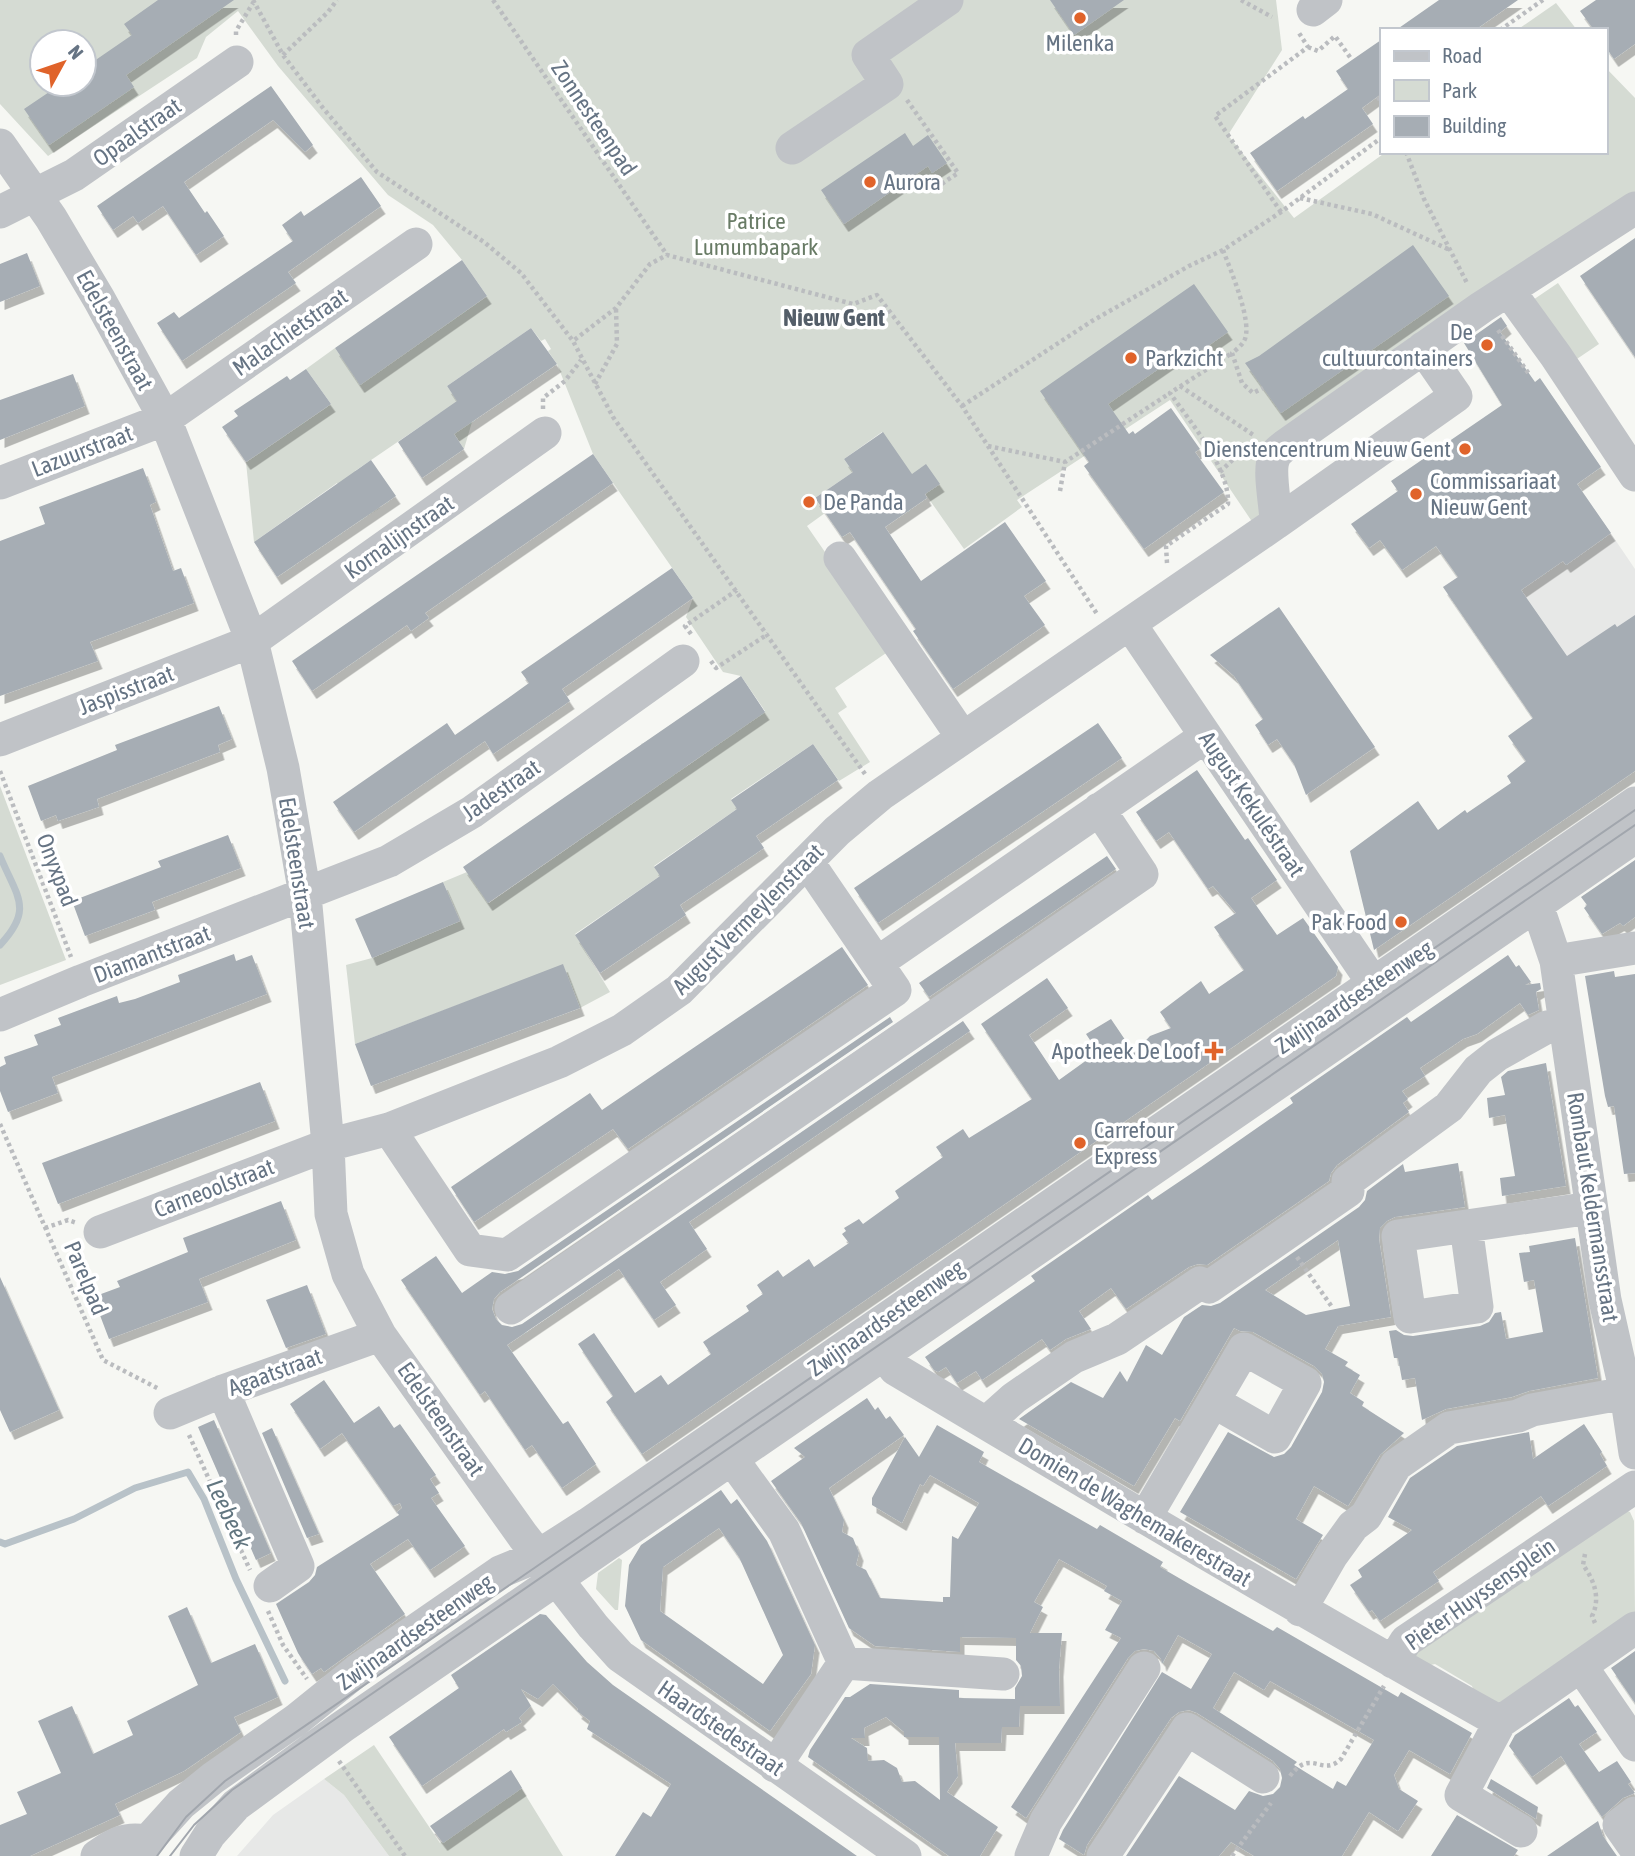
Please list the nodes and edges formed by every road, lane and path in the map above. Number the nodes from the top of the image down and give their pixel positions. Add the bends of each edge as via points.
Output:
1 (337, 0) edge
2 (493, 0) edge
3 (947, 0) edge
4 (1241, 0) edge
5 (1543, 0) edge
6 (253, 1) edge
7 (1311, 12) edge
8 (1272, 17) dead end
9 (1503, 28) edge
10 (1308, 47) junction
11 (283, 55) junction
12 (1352, 60) dead end
13 (236, 62) joint
14 (887, 84) junction
15 (1380, 139) edge
16 (0, 145) edge
17 (792, 148) dead end
18 (1407, 154) edge
19 (932, 173) dead end
20 (34, 195) junction
21 (1299, 198) junction
22 (1635, 208) edge
23 (0, 212) edge
24 (1281, 212) junction
25 (416, 244) dead end
26 (1223, 250) junction
27 (1450, 250) junction
28 (667, 255) junction
29 (1495, 299) junction
30 (616, 308) junction
31 (573, 341) junction
32 (1423, 348) junction
33 (1232, 353) junction
34 (581, 360) junction
35 (1529, 374) dead end
36 (595, 384) junction
37 (1180, 386) junction
38 (1263, 388) dead end
39 (1170, 393) junction
40 (962, 406) junction
41 (165, 419) junction
42 (545, 433) joint
43 (1256, 436) dead end
44 (988, 446) junction
45 (1065, 462) junction
46 (1635, 475) edge
47 (0, 483) edge
48 (1060, 491) dead end
49 (1276, 523) junction
50 (839, 558) dead end
51 (737, 590) junction
52 (1170, 597) junction
53 (1121, 631) junction
54 (768, 634) junction
55 (252, 641) junction
56 (695, 652) junction
57 (1206, 736) junction
58 (963, 738) junction
59 (0, 740) edge
60 (0, 771) edge
61 (880, 795) junction
62 (1635, 803) edge
63 (1099, 809) junction
64 (1635, 813) edge
65 (1635, 822) edge
66 (1635, 837) edge
67 (807, 861) junction
68 (305, 894) junction
69 (1536, 905) junction
70 (1635, 948) edge
71 (1556, 961) junction
72 (886, 976) junction
73 (81, 981) junction
74 (1382, 995) junction
75 (0, 1015) edge
76 (920, 1024) junction
77 (1564, 1024) junction
78 (0, 1124) edge
79 (390, 1129) junction
80 (328, 1145) junction
81 (1591, 1208) junction
82 (1466, 1226) dead end
83 (100, 1232) dead end
84 (1282, 1236) junction
85 (1620, 1298) edge
86 (1332, 1307) dead end
87 (510, 1308) dead end
88 (380, 1335) junction
89 (884, 1354) junction
90 (223, 1391) junction
91 (1626, 1393) junction
92 (1214, 1402) dead end
93 (176, 1410) joint
94 (986, 1423) junction
95 (191, 1442) dead end
96 (1635, 1453) edge
97 (732, 1459) junction
98 (1635, 1487) edge
99 (1145, 1518) junction
100 (1583, 1522) junction
101 (547, 1567) junction
102 (266, 1590) junction
103 (1300, 1610) junction
104 (1623, 1637) edge
105 (1393, 1662) junction
106 (844, 1663) junction
107 (1581, 1666) junction
108 (1144, 1668) dead end
109 (1003, 1674) dead end
110 (322, 1699) junction
111 (1500, 1721) junction
112 (325, 1740) junction
113 (1635, 1745) edge
114 (775, 1766) junction
115 (1273, 1788) junction
116 (1635, 1814) edge
117 (1521, 1831) dead end
118 (1635, 1848) edge
119 (148, 1851) edge
120 (97, 1856) edge
121 (196, 1856) edge
122 (405, 1856) edge
123 (905, 1856) edge
124 (1031, 1856) edge
125 (1103, 1856) edge
126 (1231, 1856) edge

1 - 11 path
2 - 28 path, Zonnesteenpad
3 - 14 street via 868,55
4 - 8 path
5 - 9 path
6 - 11 path
6 - 13 path via 236,31
7 - 10 path
10 - 12 path via 1318,51 1335,36
10 - 24 path via 1215,116
11 - 31 path via 376,172 484,242 521,273
13 - 20 street, Opaalstraat via 74,176
14 - 17 street
14 - 19 path via 904,97 958,173 940,185
15 - 21 path
16 - 20 street, Edelsteenstraat
18 - 27 path
20 - 23 street, Opaalstraat
20 - 41 street, Edelsteenstraat via 99,299
21 - 24 path
21 - 27 path via 1372,214
22 - 29 street
24 - 26 path
25 - 41 street, Malachietstraat
26 - 33 path via 1247,329 1244,342
26 - 40 path via 1092,321
27 - 29 path
28 - 30 path via 650,264
28 - 40 path via 853,304 877,295
29 - 32 street
29 - 35 path
29 - 46 street via 1556,356
30 - 31 path
30 - 36 path via 617,344
31 - 34 path
32 - 49 street via 1275,455
32 - 49 street, August Vermeylenstraat via 1456,396
33 - 37 path
33 - 38 path via 1242,383 1253,393
34 - 36 path
34 - 42 path via 565,382 543,398
36 - 51 path via 613,417
37 - 39 path
37 - 43 path
39 - 45 path
39 - 52 path via 1210,452 1228,495 1228,504 1166,547
40 - 44 path
41 - 47 street, Lazuurstraat
41 - 55 street, Edelsteenstraat
42 - 55 street, Kornalijnstraat
44 - 45 path
44 - 53 path
45 - 48 path
49 - 52 street, August Vermeylenstraat
50 - 58 street
51 - 54 path
51 - 56 path via 685,626
52 - 53 street, August Vermeylenstraat
53 - 57 street, August Kekuléstraat
53 - 58 street, August Vermeylenstraat
54 - 56 path via 716,667
54 - 61 path
55 - 59 street, Jaspisstraat
55 - 68 street, Edelsteenstraat
56 - 68 street, Jadestraat via 472,812 389,861
57 - 63 street
57 - 74 street, August Kekuléstraat
58 - 61 street, August Vermeylenstraat
60 - 73 path, Onyxpad
61 - 67 street, August Vermeylenstraat
62 - 74 street, Zwijnaardsesteenweg
63 - 72 street
63 - 76 street via 1142,874
64 - 101 street
65 - 101 street
66 - 69 street, Zwijnaardsesteenweg
67 - 72 street
67 - 79 street, August Vermeylenstraat via 678,990 622,1030 559,1062
68 - 73 street, Diamantstraat
68 - 80 street, Edelsteenstraat
69 - 71 street, Rombaut Keldermansstraat
69 - 74 street, Zwijnaardsesteenweg
70 - 71 street
71 - 77 street, Rombaut Keldermansstraat
72 - 76 street
72 - 79 street via 507,1255 470,1250
73 - 75 street, Diamantstraat
74 - 89 street, Zwijnaardsesteenweg
74 - 101 street, Zwijnaardsesteenweg
76 - 87 street
77 - 81 street, Rombaut Keldermansstraat
77 - 84 street via 1547,1027 1497,1055 1478,1070 1449,1107 1348,1181 1348,1191
78 - 93 path, Parelpad via 103,1360 164,1392
79 - 80 street, August Vermeylenstraat
80 - 83 street, Carneoolstraat
80 - 88 street, Edelsteenstraat via 334,1226 348,1273
81 - 82 street
81 - 85 street, Rombaut Keldermansstraat
84 - 86 path
84 - 94 street via 1209,1287 1200,1283 1126,1333 1074,1357
85 - 91 street, Rombaut Keldermansstraat
88 - 90 street, Agaatstraat
88 - 101 street, Edelsteenstraat
89 - 94 street, Domien de Waghemakerestraat via 895,1369
89 - 97 street, Zwijnaardsesteenweg
90 - 93 street, Agaatstraat
90 - 102 street via 298,1566
91 - 96 street, Rombaut Keldermansstraat
91 - 103 street via 1449,1429 1396,1465 1366,1516 1332,1555
92 - 99 street
94 - 99 street, Domien de Waghemakerestraat
95 - 102 path
97 - 101 street, Zwijnaardsesteenweg
97 - 106 street via 784,1531
98 - 100 street, Pieter Huyssensplein
99 - 103 street, Domien de Waghemakerestraat
100 - 104 path via 1587,1544 1583,1565 1593,1578 1597,1605 1592,1616 1596,1627
100 - 105 street, Pieter Huyssensplein via 1406,1642
101 - 110 street, Zwijnaardsesteenweg via 500,1572
101 - 112 street, Zwijnaardsesteenweg
101 - 114 street, Haardstedestraat via 620,1656
101 - 119 street via 229,1786
102 - 110 path via 283,1645
103 - 105 street, Domien de Waghemakerestraat
104 - 107 street
105 - 111 street, Pieter Huyssensplein
105 - 115 path via 1387,1681 1341,1759 1329,1766 1305,1762
106 - 109 street
106 - 114 street
107 - 111 street
107 - 113 street
108 - 124 street via 1045,1821
110 - 119 street, Zwijnaardsesteenweg via 181,1804
111 - 117 street via 1461,1795
112 - 121 street, Zwijnaardsesteenweg via 236,1805
112 - 122 path
114 - 123 street, Haardstedestraat
115 - 125 street via 1187,1728
115 - 126 path
116 - 118 street via 1619,1825
119 - 120 street via 129,1839

